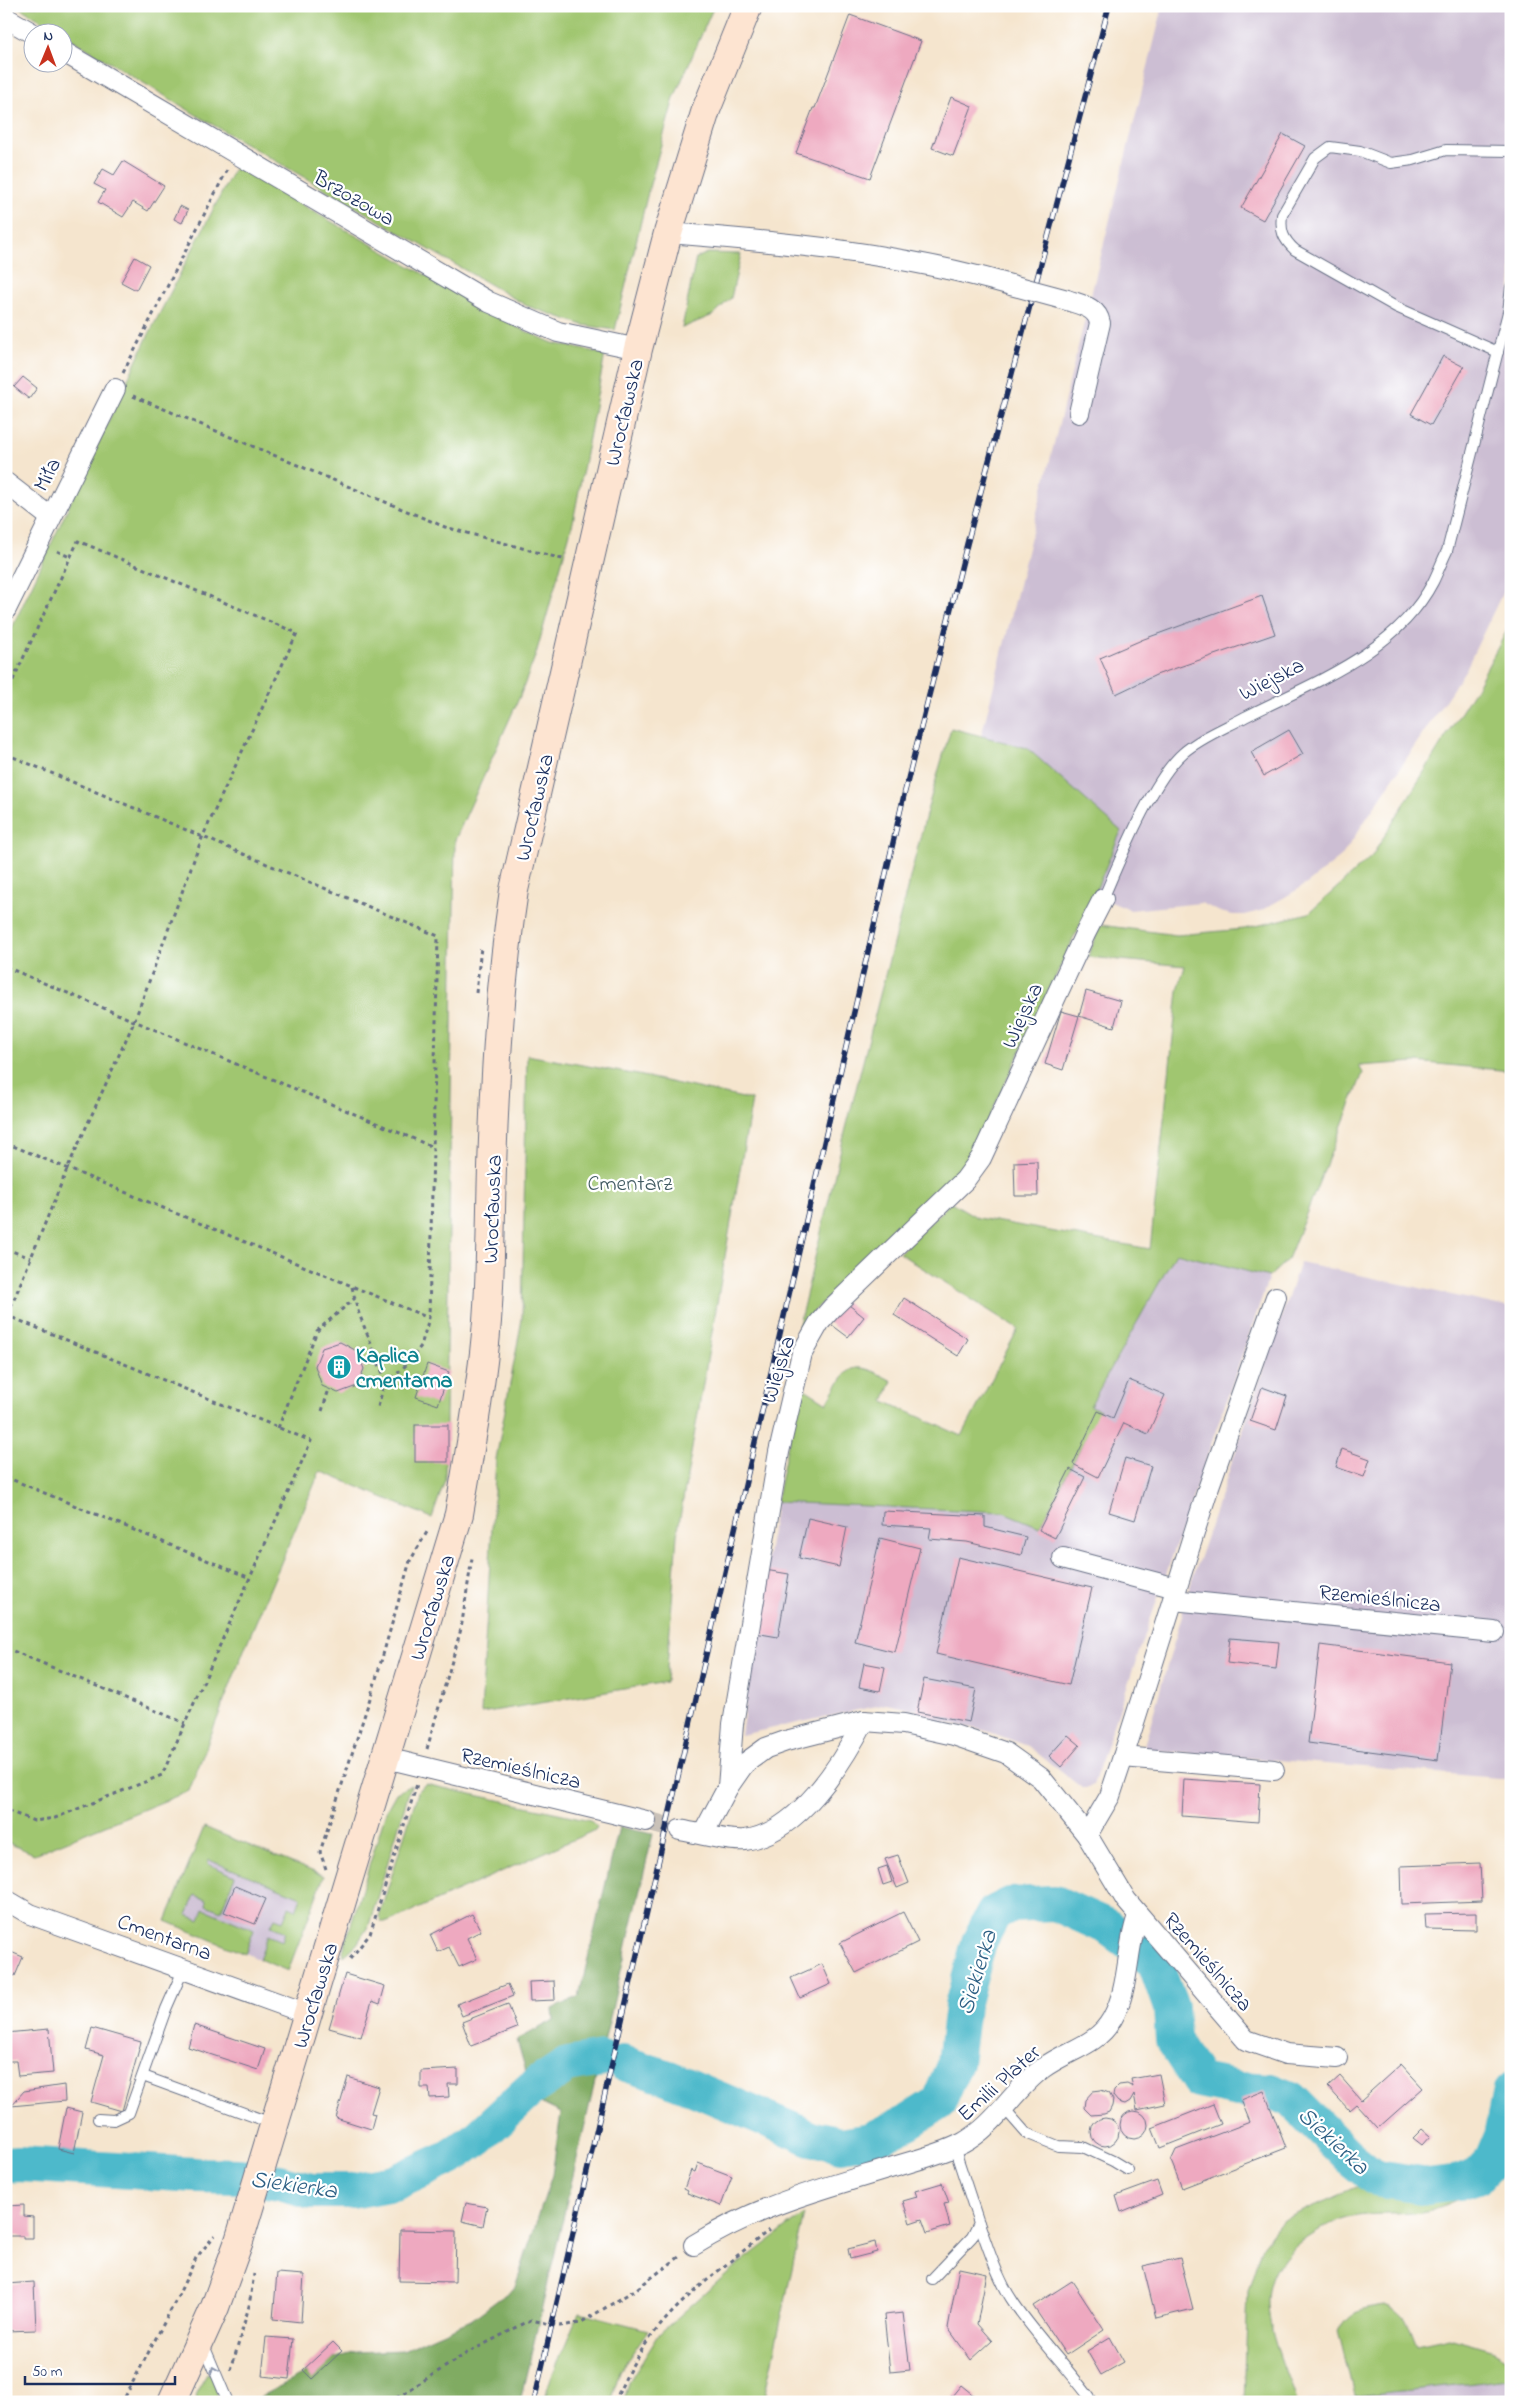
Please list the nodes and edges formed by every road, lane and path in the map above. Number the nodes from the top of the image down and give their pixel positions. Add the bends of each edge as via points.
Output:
1 (748, 6) edge
2 (6, 18) edge
3 (22, 27) edge
4 (72, 57) edge
5 (1511, 151) edge
6 (236, 154) junction
7 (668, 233) junction
8 (1511, 287) edge
9 (638, 349) junction
10 (1498, 352) junction
11 (115, 389) junction
12 (1080, 413) dead end
13 (6, 483) edge
14 (50, 517) junction
15 (588, 566) junction
16 (6, 609) edge
17 (6, 695) edge
18 (6, 754) edge
19 (202, 838) junction
20 (1103, 899) joint
21 (481, 946) dead end
22 (6, 967) edge
23 (476, 994) dead end
24 (134, 1022) junction
25 (6, 1143) edge
26 (433, 1147) junction
27 (68, 1167) junction
28 (6, 1249) edge
29 (31, 1258) junction
30 (352, 1287) junction
31 (1276, 1296) dead end
32 (355, 1298) junction
33 (7, 1316) edge
34 (429, 1318) junction
35 (387, 1384) junction
36 (330, 1389) dead end
37 (378, 1407) dead end
38 (322, 1411) dead end
39 (278, 1428) junction
40 (6, 1477) edge
41 (432, 1525) dead end
42 (1063, 1558) dead end
43 (250, 1578) junction
44 (1174, 1594) junction
45 (1494, 1632) dead end
46 (6, 1648) edge
47 (864, 1721) junction
48 (185, 1723) junction
49 (1123, 1757) junction
50 (386, 1758) junction
51 (1274, 1770) dead end
52 (728, 1787) junction
53 (6, 1810) edge
54 (646, 1821) tunnel mouth
55 (680, 1830) tunnel mouth
56 (703, 1834) junction
57 (1088, 1835) junction
58 (328, 1874) dead end
59 (6, 1900) edge
60 (1135, 1924) junction
61 (184, 1968) junction
62 (308, 2014) junction
63 (1337, 2058) dead end
64 (143, 2076) junction
65 (1004, 2108) junction
66 (98, 2119) dead end
67 (275, 2124) junction
68 (954, 2147) junction
69 (1128, 2170) dead end
70 (979, 2223) junction
71 (772, 2228) dead end
72 (216, 2234) dead end
73 (694, 2245) joint
74 (254, 2272) dead end
75 (932, 2279) dead end
76 (201, 2338) junction
77 (226, 2398) edge
78 (174, 2400) edge
79 (110, 2402) edge
80 (390, 2402) edge
81 (615, 2402) edge
82 (1093, 2402) edge

1 - 7 main road, Wrocławska via 706,110
2 - 3 street
4 - 6 street, Brzozowa
5 - 10 lane via 1446,150 1391,163 1360,151 1330,147 1315,158 1282,215 1281,225 1283,238 1296,250 1396,307
6 - 9 street, Brzozowa via 460,286 514,314 558,332
6 - 11 path
7 - 9 main road, Wrocławska
7 - 12 street, bridge via 866,252 960,270 1091,308 1100,323
8 - 10 lane, Wiejska
9 - 15 main road, Wrocławska
10 - 20 lane, Wiejska via 1446,551 1433,583 1421,600 1403,623 1340,670 1182,753 1166,772 1146,807
11 - 14 street, Miła
11 - 15 path via 445,527
13 - 14 street
14 - 16 street, Miła
15 - 50 main road, Wrocławska via 514,890 504,954 498,1020 489,1285 476,1420 459,1514
17 - 19 path via 78,541 298,633
18 - 19 path
19 - 24 path
19 - 26 path via 438,936
20 - 52 street, Wiejska via 981,1158 965,1180 832,1308 802,1353 768,1509 733,1724
21 - 23 path
22 - 24 path
24 - 26 path
24 - 27 path
25 - 27 path
26 - 34 path
27 - 29 path
27 - 30 path
28 - 29 path
29 - 33 path
30 - 32 path
30 - 34 path
31 - 44 street
32 - 35 path
32 - 39 path via 317,1331
33 - 39 path
34 - 35 path via 421,1346
35 - 37 path
36 - 38 path
39 - 43 path via 310,1441
40 - 43 path
41 - 58 path via 410,1561 374,1686 320,1852
42 - 44 street, Rzemieślnicza
43 - 48 path
44 - 45 street, Rzemieślnicza
44 - 49 street
46 - 48 path
47 - 52 street, Rzemieślnicza via 766,1748 744,1764
47 - 56 street via 850,1748 817,1793 789,1820 766,1834 744,1841
47 - 57 street, Rzemieślnicza via 904,1724 954,1734 1006,1753 1041,1778
48 - 53 path via 162,1775 55,1818 34,1821
49 - 51 street
49 - 57 street via 1110,1796
50 - 54 street, Rzemieślnicza
50 - 62 main road, Wrocławska
52 - 56 street, Rzemieślnicza
55 - 56 street
57 - 60 street, Rzemieślnicza via 1126,1900
59 - 61 street, Cmentarna via 30,1914
60 - 63 street, Rzemieślnicza via 1246,2040 1286,2054
60 - 65 street, Emilii Plater via 1118,2006 1107,2028 1089,2044 1041,2069
61 - 62 street, Cmentarna
61 - 64 lane
62 - 67 main road, Wrocławska
64 - 66 lane via 129,2114 114,2120
64 - 67 lane
65 - 68 street, Emilii Plater via 978,2133
65 - 69 lane via 1026,2134 1058,2146 1083,2147
67 - 76 main road, Wrocławska via 253,2199 215,2308
68 - 70 lane
68 - 73 street, Emilii Plater via 772,2205
70 - 75 lane via 972,2237
70 - 82 lane via 995,2267 1013,2302
71 - 81 path via 687,2297 653,2331 625,2376
72 - 79 path via 196,2258 125,2397
73 - 80 path via 635,2290 580,2324 560,2326 531,2320 525,2322 467,2353
74 - 77 path
77 -> 76 lane
76 - 78 main road, Wrocławska

